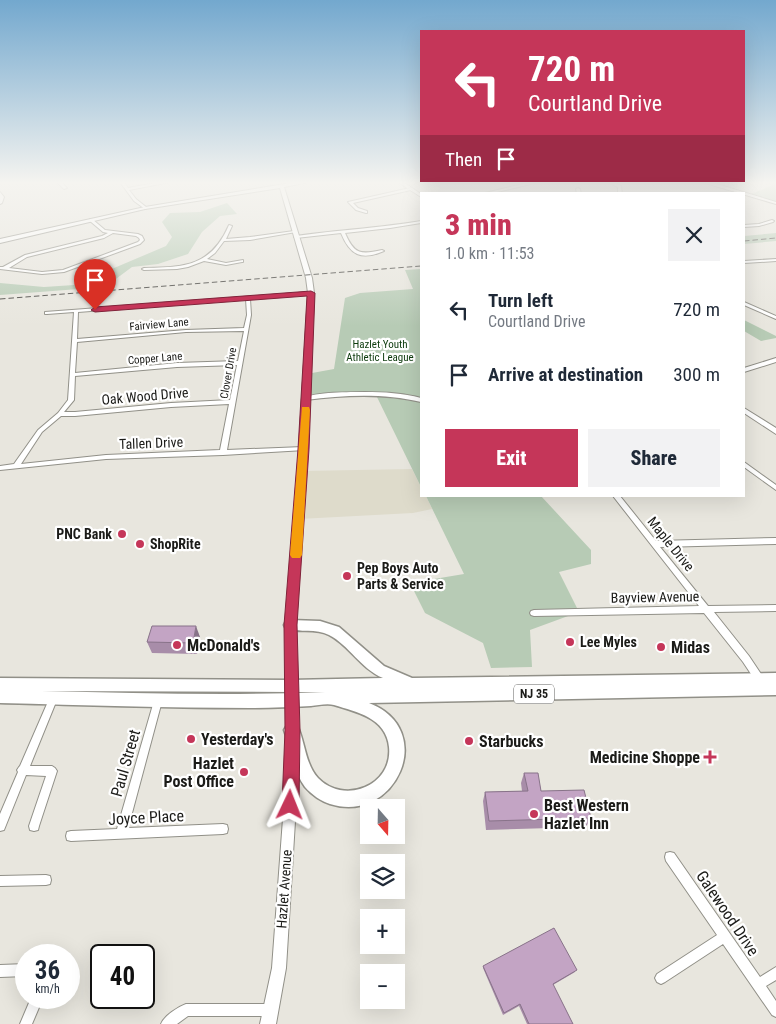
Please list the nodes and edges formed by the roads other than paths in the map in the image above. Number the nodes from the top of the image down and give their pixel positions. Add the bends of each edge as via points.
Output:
1 (49, 230) edge
2 (102, 230) edge
3 (228, 230) edge
4 (294, 230) edge
5 (342, 230) junction
6 (351, 230) edge
7 (110, 233) junction
8 (295, 234) junction
9 (223, 240) junction
10 (0, 241) edge
11 (382, 251) dead end
12 (205, 260) junction
13 (776, 260) edge
14 (242, 261) dead end
15 (745, 262) edge
16 (2, 268) edge
17 (144, 269) dead end
18 (311, 293) junction
19 (248, 297) junction
20 (745, 303) edge
21 (76, 311) junction
22 (47, 313) dead end
23 (776, 318) edge
24 (246, 329) junction
25 (74, 341) junction
26 (776, 360) edge
27 (240, 363) junction
28 (745, 370) edge
29 (72, 375) junction
30 (306, 398) junction
31 (420, 400) edge
32 (233, 402) junction
33 (745, 411) edge
34 (60, 414) junction
35 (776, 432) edge
36 (303, 449) junction
37 (223, 453) junction
38 (745, 465) edge
39 (16, 466) junction
40 (0, 468) edge
41 (776, 488) edge
42 (617, 497) edge
43 (776, 541) edge
44 (655, 544) junction
45 (776, 608) edge
46 (707, 609) junction
47 (534, 613) dead end
48 (291, 625) junction
49 (776, 679) edge
50 (760, 680) junction
51 (0, 684) edge
52 (411, 684) junction
53 (776, 689) edge
54 (292, 694) junction
55 (0, 696) edge
56 (54, 697) junction
57 (332, 700) junction
58 (158, 701) junction
59 (292, 730) junction
60 (22, 770) junction
61 (0, 826) edge
62 (34, 826) dead end
63 (223, 829) dead end
64 (121, 834) junction
65 (71, 836) dead end
66 (670, 857) dead end
67 (46, 880) dead end
68 (0, 881) edge
69 (724, 937) junction
70 (15, 970) edge
71 (0, 971) edge
72 (776, 973) edge
73 (661, 978) dead end
74 (758, 985) junction
75 (32, 1009) edge
76 (272, 1010) junction
77 (776, 1011) edge
78 (26, 1024) edge
79 (167, 1024) edge
80 (268, 1024) edge

1 - 10 street
2 - 7 street
3 - 9 street
4 - 8 street, Hazlet Avenue
5 - 6 street
5 - 8 street
5 - 11 street via 354,252
7 - 16 street via 26,256
7 - 16 street via 137,235 142,240 64,271 42,273
8 - 9 street
8 - 18 street, Hazlet Avenue
9 - 12 street
12 - 14 street via 226,264
12 - 17 street via 184,268
13 - 15 street
18 - 19 street
18 - 30 street, Hazlet Avenue
19 - 21 street
19 - 24 street, Clover Drive
20 - 23 street
21 - 22 street
21 - 25 street
24 - 25 street, Fairview Lane
24 - 27 street, Clover Drive
25 - 29 street
26 - 28 street
27 - 29 street, Copper Lane
27 - 32 street, Clover Drive
29 - 34 street via 71,400
30 - 31 street via 395,395
30 - 36 street, Hazlet Avenue
32 - 34 street, Oak Wood Drive
32 - 37 street, Clover Drive
33 - 35 street
34 - 39 street via 40,432
36 - 37 street, Tallen Drive
36 - 48 street, Hazlet Avenue
37 - 39 street, Tallen Drive via 106,457
38 - 41 street
39 - 40 street, Tallen Drive
42 - 44 street, Maple Drive
43 - 44 street
44 - 46 street, Maple Drive
45 - 46 street, Bayview Avenue
46 - 47 street, Bayview Avenue
46 - 50 street, Maple Drive
48 - 52 highway via 320,626 334,631 379,670
48 - 54 street, Hazlet Avenue
49 - 50 highway, NJ 35
50 - 52 highway, NJ 35
51 - 54 highway, NJ 35
52 - 54 highway, NJ 35
53 - 57 highway, NJ 35
54 - 57 highway, NJ 35
54 - 58 highway, NJ 35
54 - 59 street, Hazlet Avenue
55 - 56 highway, NJ 35
56 - 58 highway, NJ 35
56 - 60 street
57 - 59 highway via 379,715 395,734 398,750 396,768 375,792 355,800 321,792 308,776
58 - 64 street, Paul Street
59 - 76 street, Hazlet Avenue via 279,968
60 - 61 street
60 - 62 street via 52,771
63 - 64 street, Joyce Place
64 - 65 street, Joyce Place
66 - 69 street, Galewood Drive
67 - 68 street
69 - 73 street
69 - 74 street, Galewood Drive
70 - 71 street
72 - 74 street
74 - 77 street, Galewood Drive
75 - 78 street
76 - 79 street via 186,1010
76 - 80 street, Hazlet Avenue

